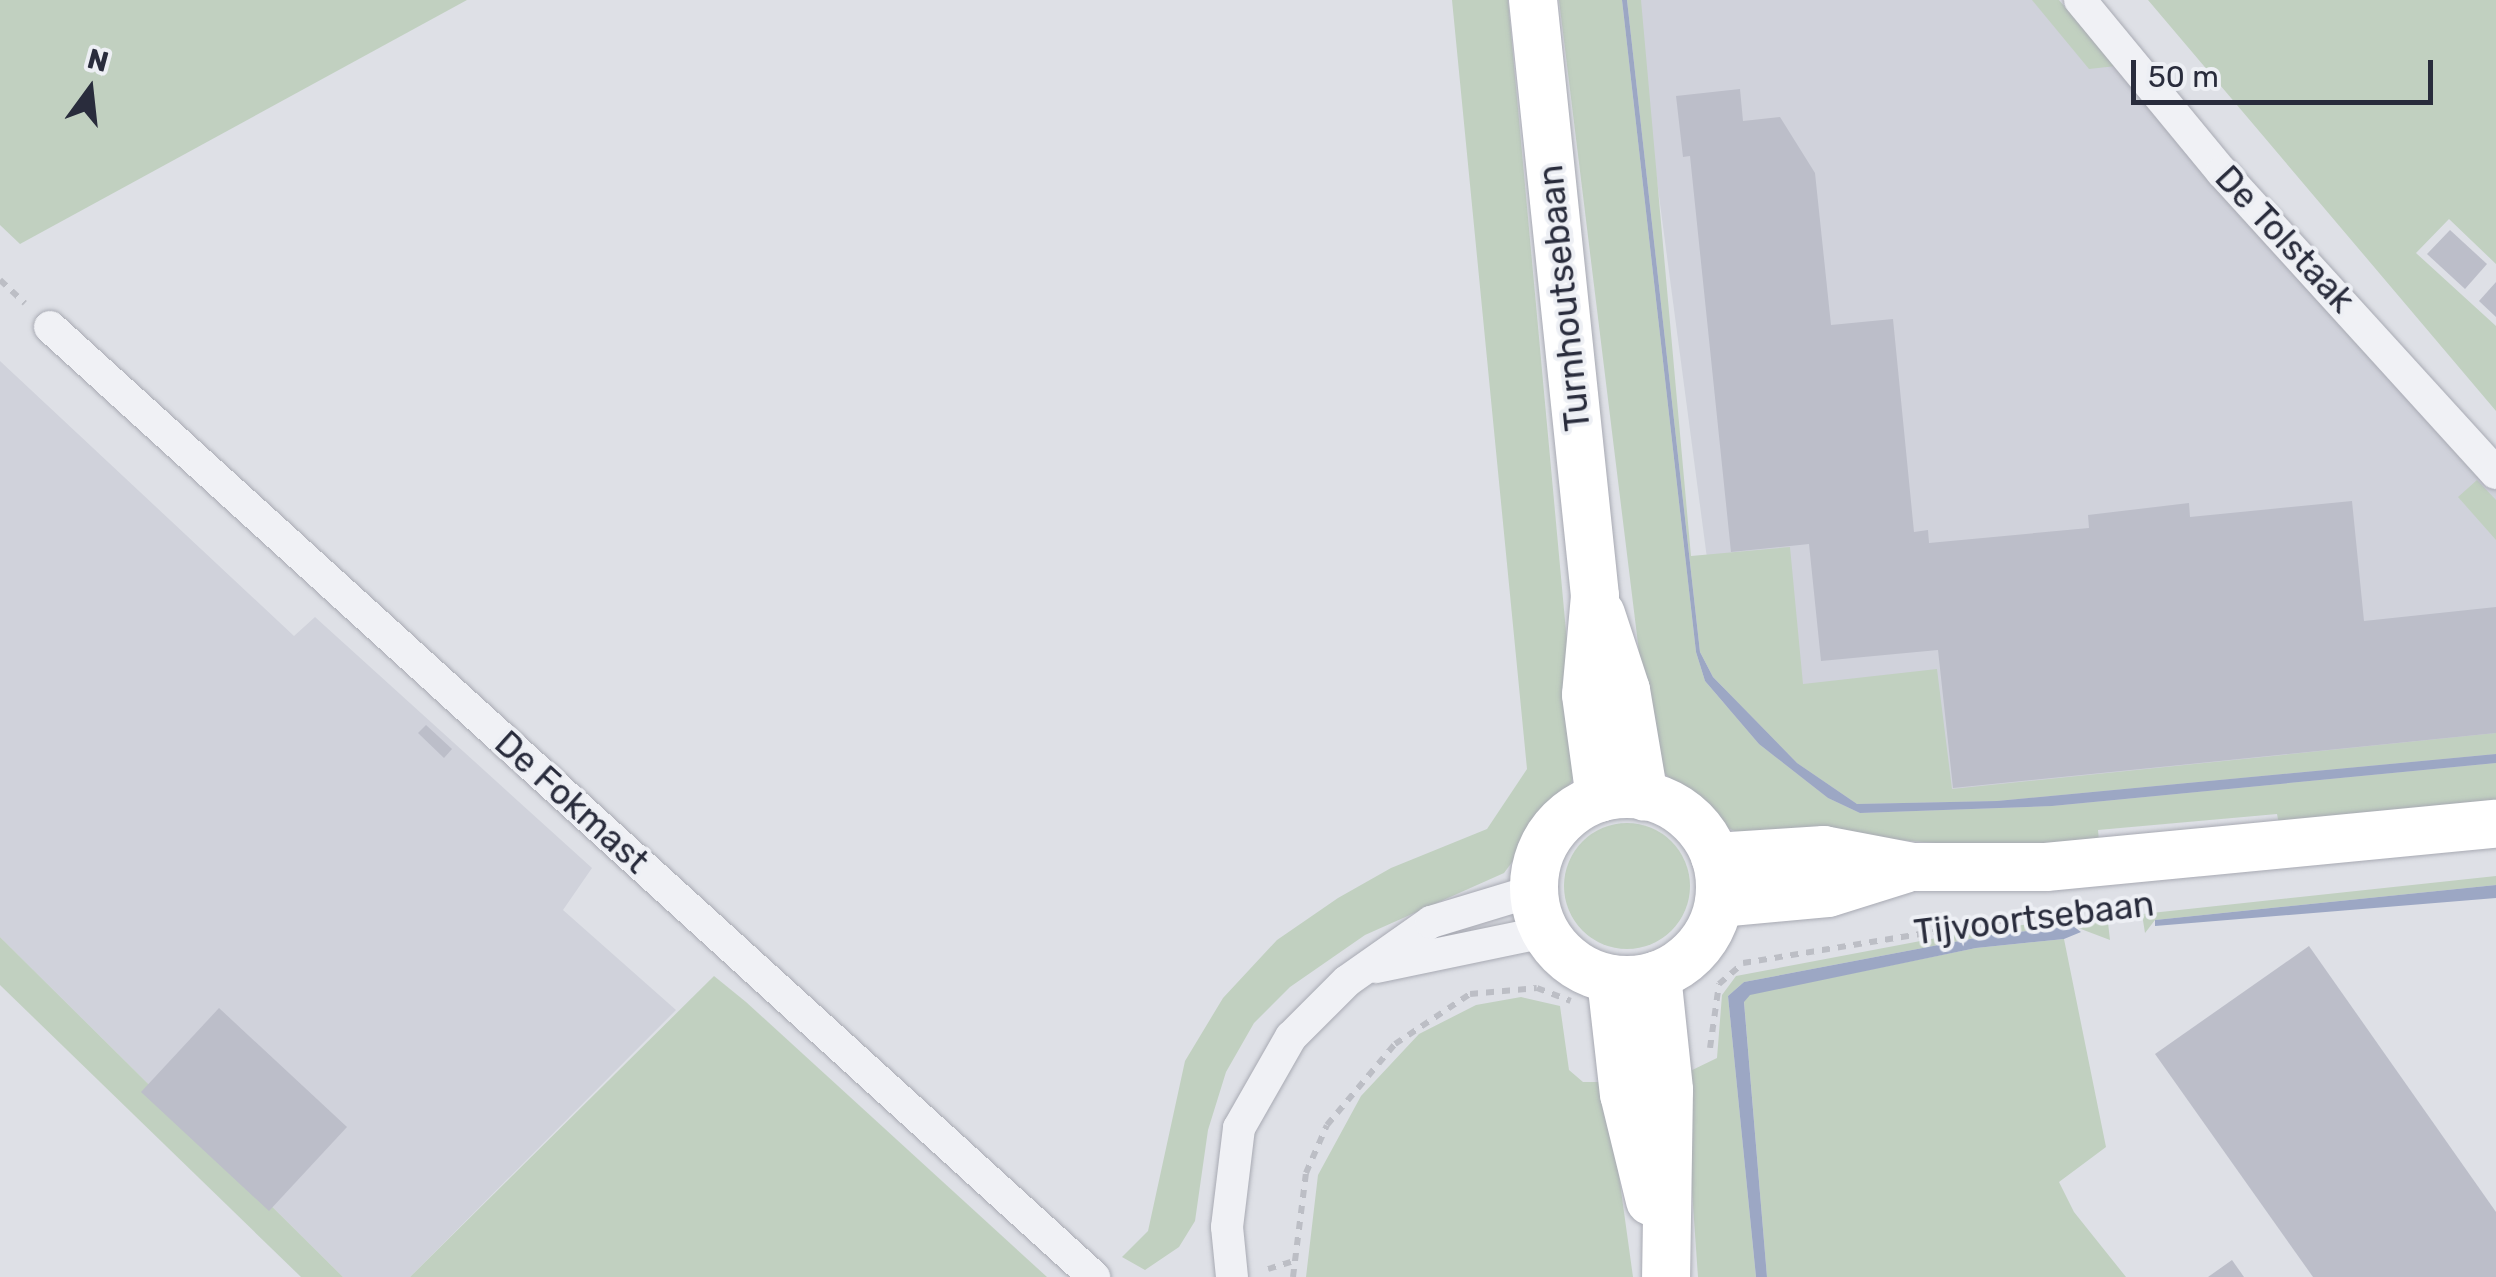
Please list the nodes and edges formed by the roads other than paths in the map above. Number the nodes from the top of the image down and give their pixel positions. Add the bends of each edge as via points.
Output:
1 (1533, 0) edge
2 (2080, 0) edge
3 (50, 327) dead end
4 (2496, 473) edge
5 (1622, 797) junction
6 (2496, 824) edge
7 (1715, 857) junction
8 (1913, 867) junction
9 (1719, 903) junction
10 (1539, 911) junction
11 (1634, 977) junction
12 (1665, 1270) edge
13 (1094, 1277) edge
14 (1232, 1277) edge

1 - 5 main road, Turnhoutsebaan via 1596,596 1626,690
2 - 4 street, De Tolstaak via 2222,172
3 - 13 street, De Fokmast
5 - 7 main road via 1680,810
5 - 10 main road via 1550,833
6 - 8 main road, Tijvoortsebaan via 2046,867
7 - 8 main road, Tijvoortsebaan via 1824,850
7 - 9 main road
8 - 9 main road, Tijvoortsebaan via 1828,893
9 - 11 main road via 1698,948
10 - 11 main road via 1572,963
10 - 14 street via 1431,922 1347,982 1291,1037 1239,1128 1227,1227
11 - 12 main road via 1624,1094
11 - 12 main road via 1667,1065

